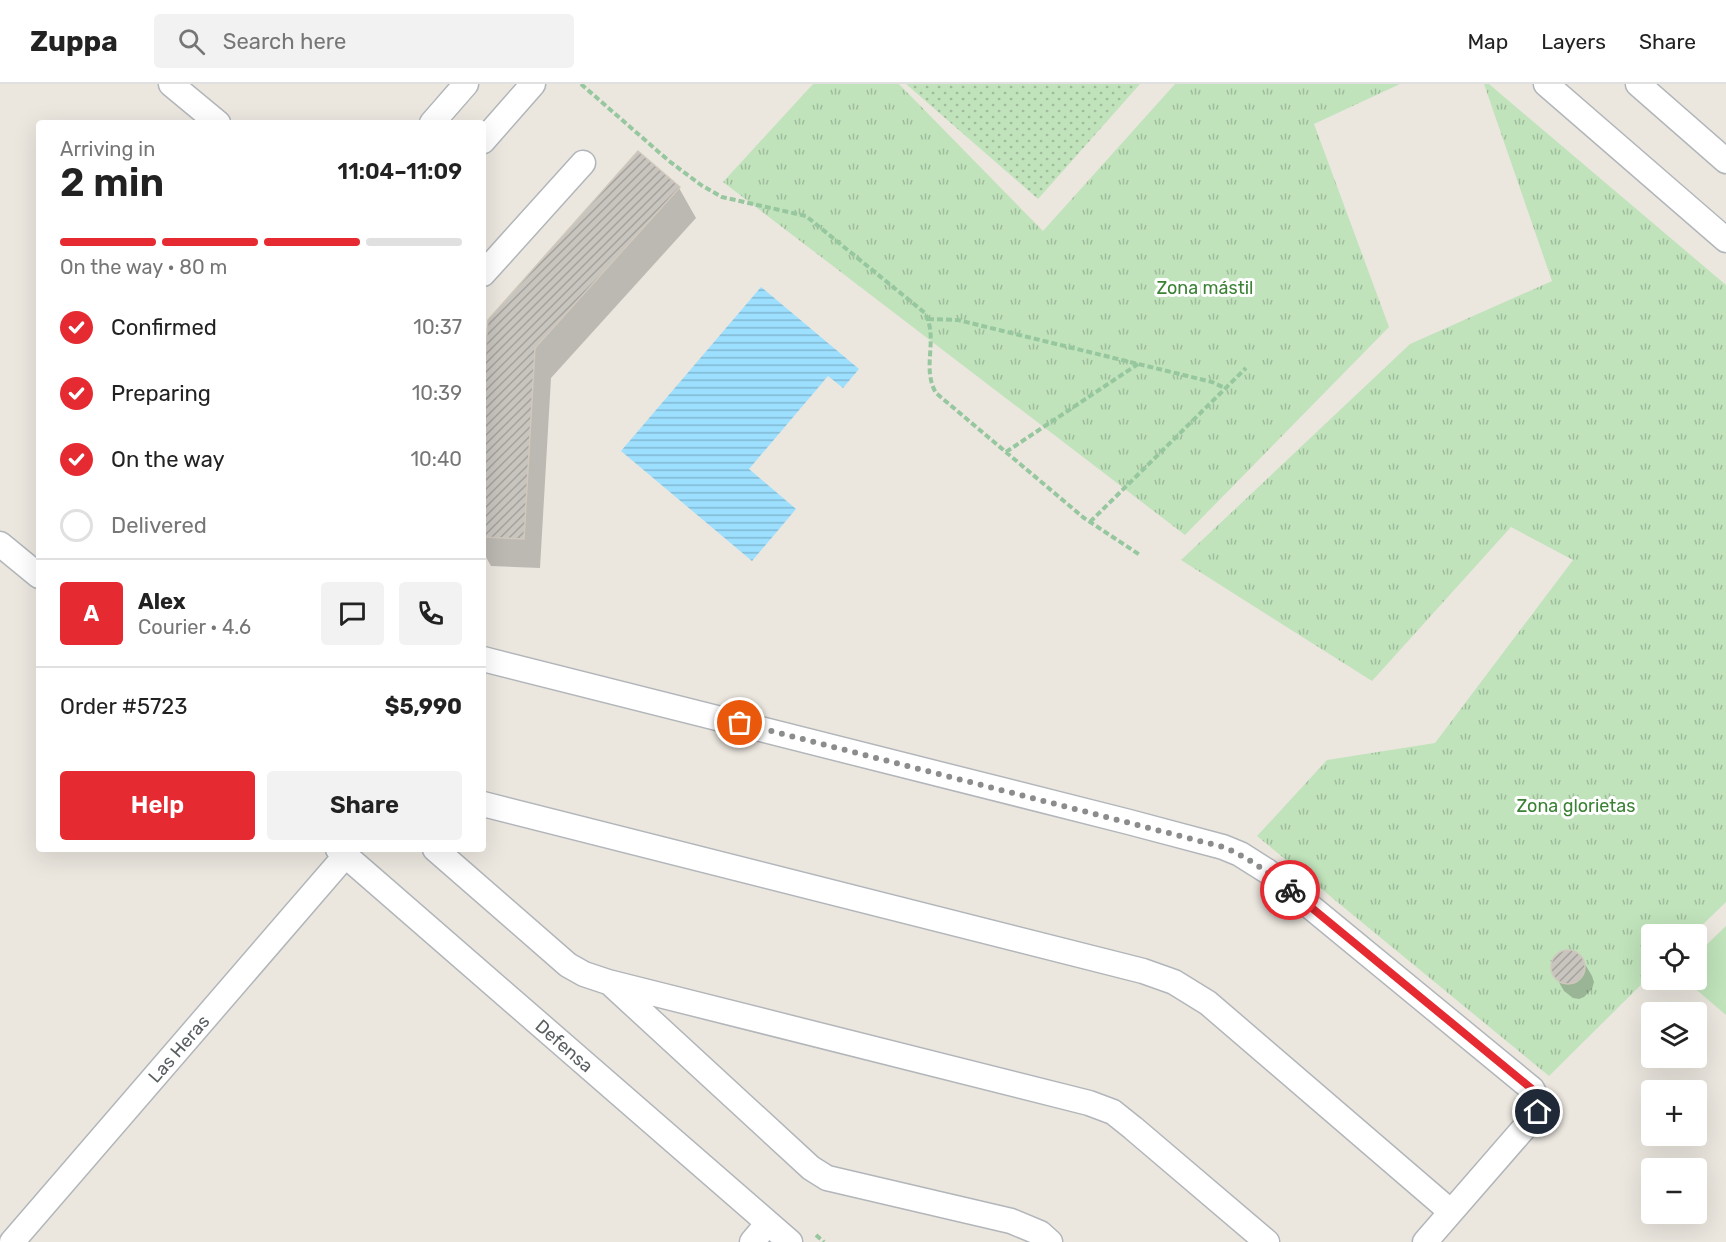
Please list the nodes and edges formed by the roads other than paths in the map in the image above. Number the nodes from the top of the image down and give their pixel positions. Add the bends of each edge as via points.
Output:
1 (171, 84) edge
2 (466, 84) edge
3 (533, 84) edge
4 (1546, 84) edge
5 (1638, 84) edge
6 (214, 120) edge
7 (435, 120) edge
8 (486, 138) edge
9 (1726, 161) edge
10 (583, 163) dead end
11 (1726, 240) edge
12 (486, 271) edge
13 (0, 544) edge
14 (36, 574) edge
15 (486, 660) edge
16 (486, 805) edge
17 (342, 852) edge
18 (438, 852) edge
19 (608, 982) junction
20 (1450, 1211) junction
21 (768, 1223) junction
22 (12, 1242) edge
23 (752, 1242) edge
24 (790, 1242) edge
25 (1050, 1242) edge
26 (1267, 1242) edge
27 (1425, 1242) edge

1 - 6 street
2 - 7 street
3 - 8 street
4 - 11 street
5 - 9 street
10 - 12 street
13 - 14 street
15 - 20 street via 1139,824 1240,854 1267,871 1532,1089 1538,1100 1538,1112
16 - 20 street via 1174,982 1208,1003
17 - 21 street, Defensa
17 - 22 street, Las Heras
18 - 19 street via 568,965
19 - 25 street via 811,1168 827,1178 1011,1221 1040,1233
19 - 26 street via 1089,1103 1113,1113 1133,1128
20 - 27 street
21 - 23 street
21 - 24 street, Defensa

